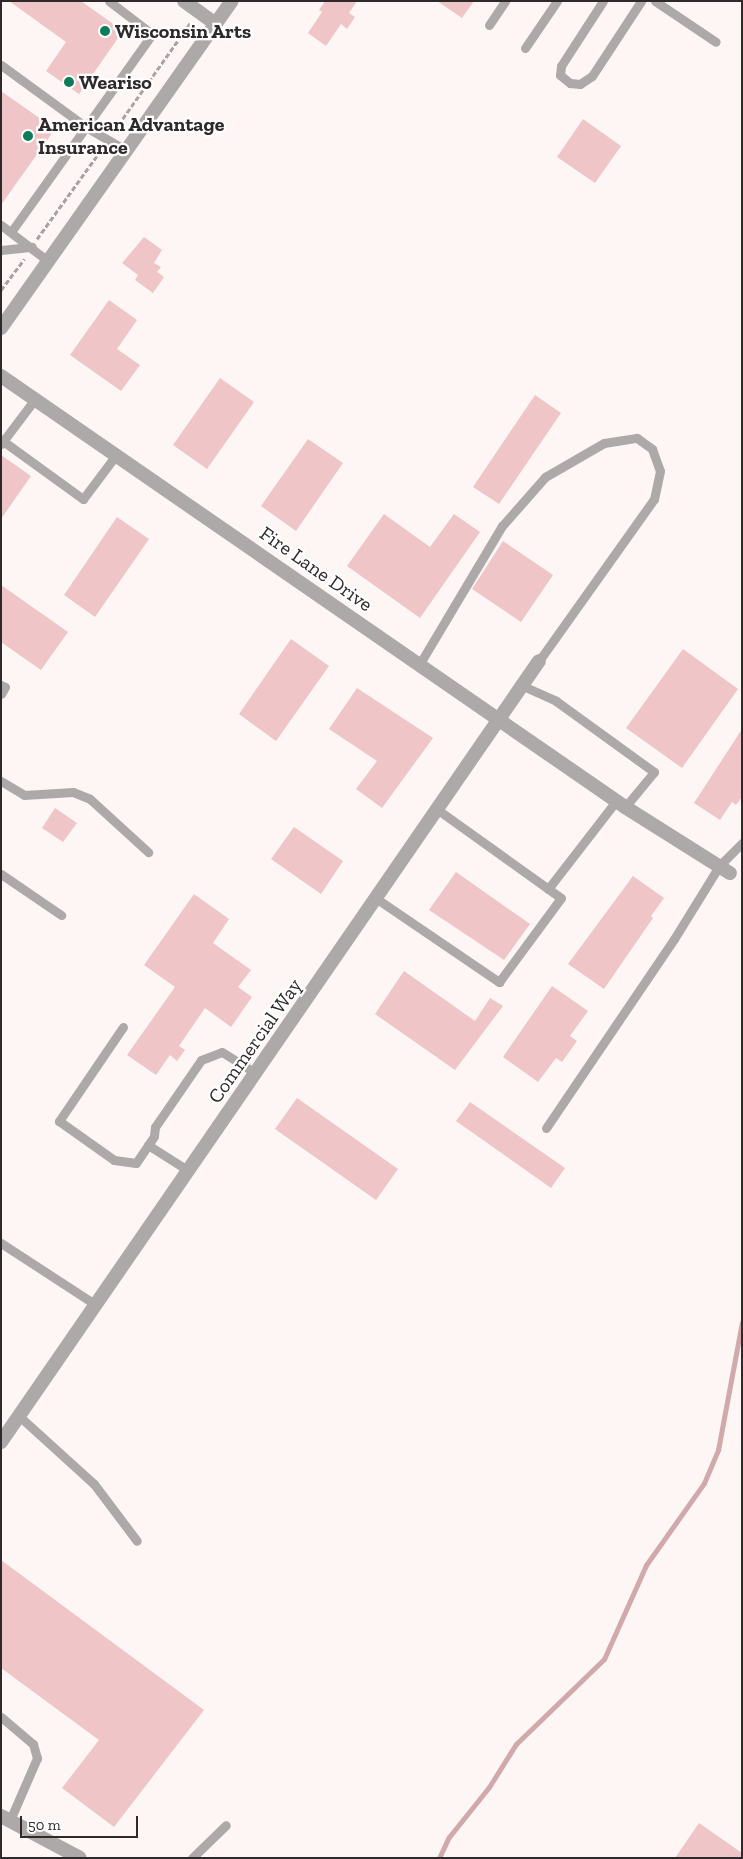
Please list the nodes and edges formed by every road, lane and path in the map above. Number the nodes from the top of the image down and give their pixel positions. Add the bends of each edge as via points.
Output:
1 (109, 1) edge
2 (184, 1) edge
3 (232, 1) edge
4 (505, 1) edge
5 (557, 1) edge
6 (603, 1) edge
7 (641, 1) edge
8 (655, 1) edge
9 (216, 24) junction
10 (489, 25) dead end
11 (716, 42) dead end
12 (525, 48) dead end
13 (1, 65) edge
14 (86, 127) junction
15 (126, 150) junction
16 (1, 225) edge
17 (11, 232) junction
18 (32, 247) junction
19 (1, 250) edge
20 (48, 261) junction
21 (1, 328) edge
22 (1, 376) edge
23 (35, 399) junction
24 (2, 443) edge
25 (116, 455) junction
26 (539, 661) joint
27 (419, 664) junction
28 (1, 685) edge
29 (523, 686) junction
30 (1, 694) edge
31 (500, 720) junction
32 (1, 781) edge
33 (616, 801) junction
34 (438, 810) junction
35 (742, 843) edge
36 (148, 852) dead end
37 (725, 870) junction
38 (1, 874) edge
39 (548, 889) junction
40 (377, 899) junction
41 (61, 915) dead end
42 (123, 1028) dead end
43 (256, 1073) junction
44 (546, 1128) dead end
45 (148, 1145) junction
46 (189, 1171) junction
47 (1, 1243) edge
48 (96, 1305) junction
49 (19, 1416) junction
50 (1, 1442) edge
51 (137, 1541) dead end
52 (1, 1717) edge
53 (6, 1818) edge
54 (226, 1825) dead end
55 (80, 1858) edge
56 (192, 1858) edge

1 - 14 lane via 152,34
2 - 9 street
3 - 9 street
4 - 10 lane
5 - 12 lane
6 - 7 lane via 561,66 560,75 570,83 580,84 592,76
8 - 11 lane
9 - 15 street
13 - 14 lane
14 - 15 lane
14 - 17 lane
15 - 20 street
16 - 17 lane
17 - 18 lane
18 - 19 lane
18 - 20 lane
20 - 21 street
22 - 23 street, Fire Lane Drive
23 - 24 lane
23 - 25 street, Fire Lane Drive
24 - 25 lane via 83,499
25 - 27 street, Fire Lane Drive
26 - 27 lane via 654,498 660,471 652,449 637,438 604,443 545,477 502,526
26 - 29 street, Commercial Way
27 - 31 street, Fire Lane Drive
28 - 30 lane via 5,687
29 - 31 street, Commercial Way
29 - 33 lane via 556,701 654,772
31 - 33 street, Fire Lane Drive
31 - 34 street, Commercial Way
32 - 36 lane via 24,795 73,792 90,799
33 - 37 street, Fire Lane Drive
33 - 39 lane
34 - 39 lane
34 - 40 street, Commercial Way
35 - 37 lane
37 - 44 lane via 674,939
38 - 41 lane
39 - 40 lane via 561,898 499,982
40 - 43 street, Commercial Way
42 - 45 lane via 59,1121 114,1160 136,1163
43 - 45 lane via 222,1052 202,1060 155,1126 154,1136
43 - 46 street, Commercial Way
45 - 46 lane
46 - 48 street, Commercial Way
47 - 48 lane
48 - 49 street, Commercial Way
49 - 50 street, Commercial Way
49 - 51 lane via 94,1484
52 - 53 lane via 33,1744 37,1758
53 - 55 street
54 - 56 lane

